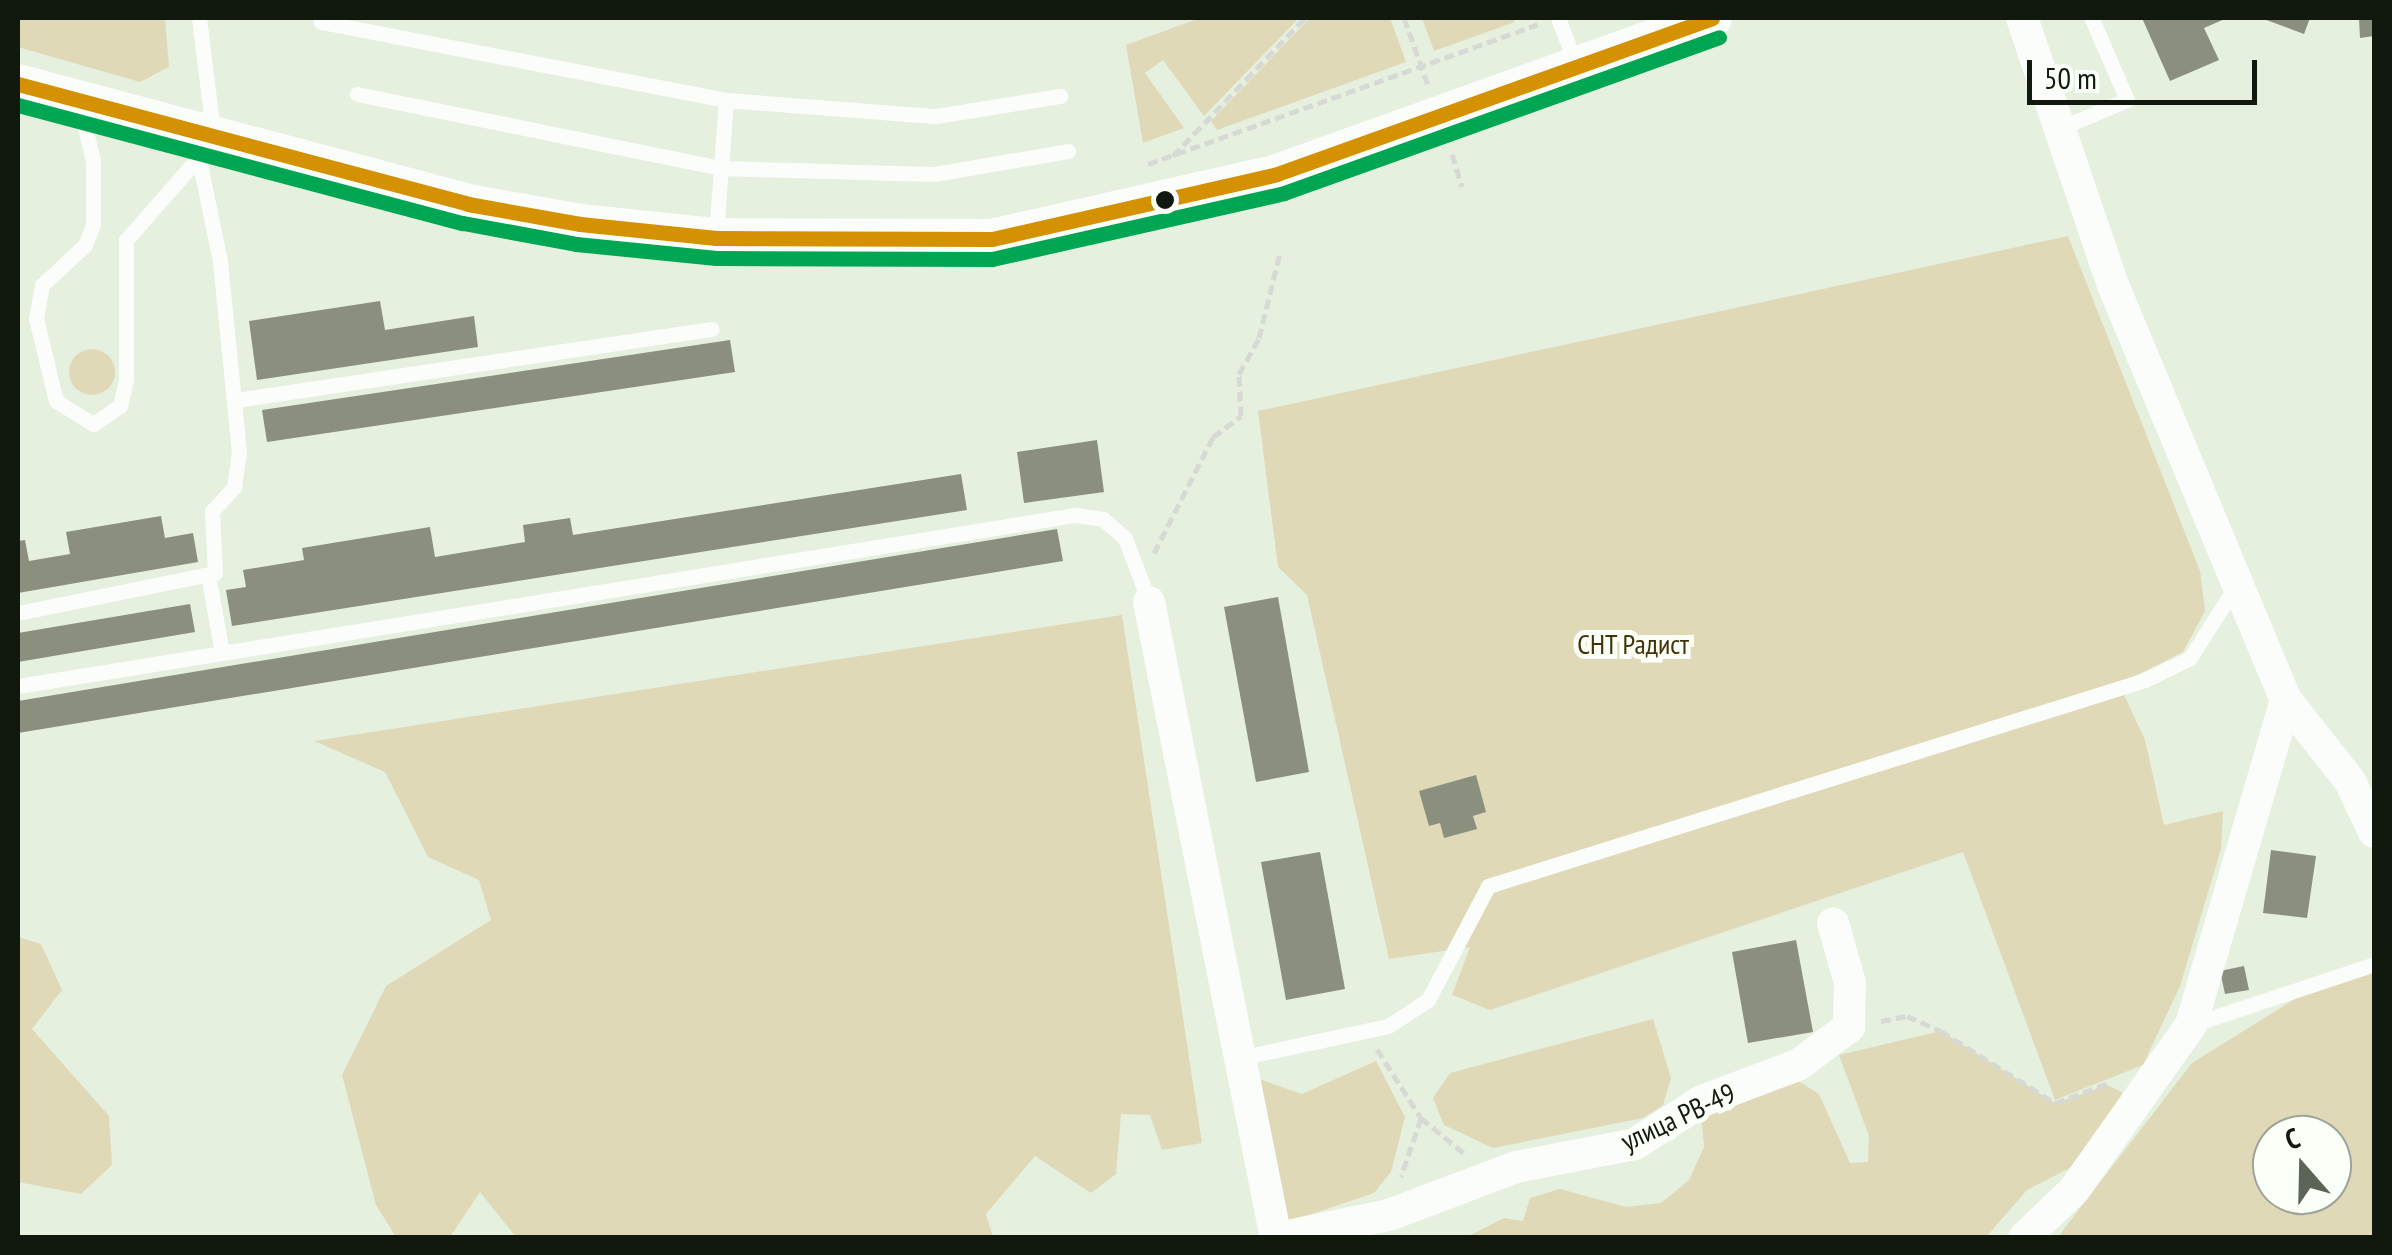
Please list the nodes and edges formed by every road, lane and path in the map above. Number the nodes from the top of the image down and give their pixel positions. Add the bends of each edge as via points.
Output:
1 (199, 18) edge
2 (1305, 18) edge
3 (1404, 18) edge
4 (1557, 18) edge
5 (2022, 18) edge
6 (1706, 19) edge
7 (2092, 20) edge
8 (320, 22) dead end
9 (1422, 68) junction
10 (1577, 69) junction
11 (18, 84) edge
12 (357, 94) dead end
13 (1060, 96) dead end
14 (1431, 96) dead end
15 (726, 100) junction
16 (79, 103) junction
17 (2058, 129) junction
18 (206, 148) junction
19 (1068, 150) dead end
20 (1452, 154) dead end
21 (1172, 158) junction
22 (1141, 166) dead end
23 (720, 168) junction
24 (1462, 186) dead end
25 (716, 238) junction
26 (1280, 254) dead end
27 (712, 329) dead end
28 (236, 400) junction
29 (209, 580) junction
30 (2237, 584) junction
31 (1146, 591) junction
32 (18, 613) edge
33 (222, 653) junction
34 (18, 686) edge
35 (2286, 700) junction
36 (2374, 832) edge
37 (1833, 923) dead end
38 (2374, 964) edge
39 (1849, 1026) junction
40 (2192, 1026) junction
41 (1368, 1030) junction
42 (1239, 1058) junction
43 (2161, 1075) junction
44 (1420, 1118) junction
45 (1516, 1168) junction
46 (1358, 1222) junction
47 (1277, 1238) edge
48 (2024, 1238) edge

1 - 18 lane
2 - 21 path
3 - 9 path
4 - 9 path
4 - 10 lane
5 - 17 street
6 - 10 street
7 - 17 lane via 2127,100
8 - 15 lane
9 - 14 path
9 - 21 path
10 - 25 street via 1422,128 1146,209 992,238
11 - 16 street
12 - 23 lane
13 - 15 lane via 936,116
15 - 23 lane
16 - 18 street
16 - 18 lane via 94,161 93,225 86,245 42,284 36,318 56,401 71,417 93,424 120,406 126,240
17 - 30 street
18 - 25 street via 468,204
18 - 28 lane
19 - 23 lane via 934,174
20 - 24 path
21 - 22 path
23 - 25 lane
26 - 31 path via 1239,406 1184,484
27 - 28 lane
28 - 29 lane via 240,469 212,511 218,551
29 - 32 lane
29 - 33 lane
30 - 35 street
30 - 41 lane via 2190,658 2145,680 1488,886 1428,1000
31 - 33 lane via 1125,538 1103,519 1075,515
31 - 42 street
33 - 34 lane
35 - 36 street via 2350,781
35 - 40 street
37 - 39 street via 1850,983
38 - 40 lane
39 - 43 path via 1907,1016 2055,1103 2144,1070
39 - 45 street, улица РВ-49 via 1798,1064 1702,1101 1635,1144
40 - 43 street
41 - 42 lane
41 - 44 path
42 - 47 street
43 - 48 street via 2074,1190
44 - 45 path via 1454,1149
44 - 46 path via 1402,1174
45 - 46 street, улица РВ-49
46 - 47 street, улица РВ-49

